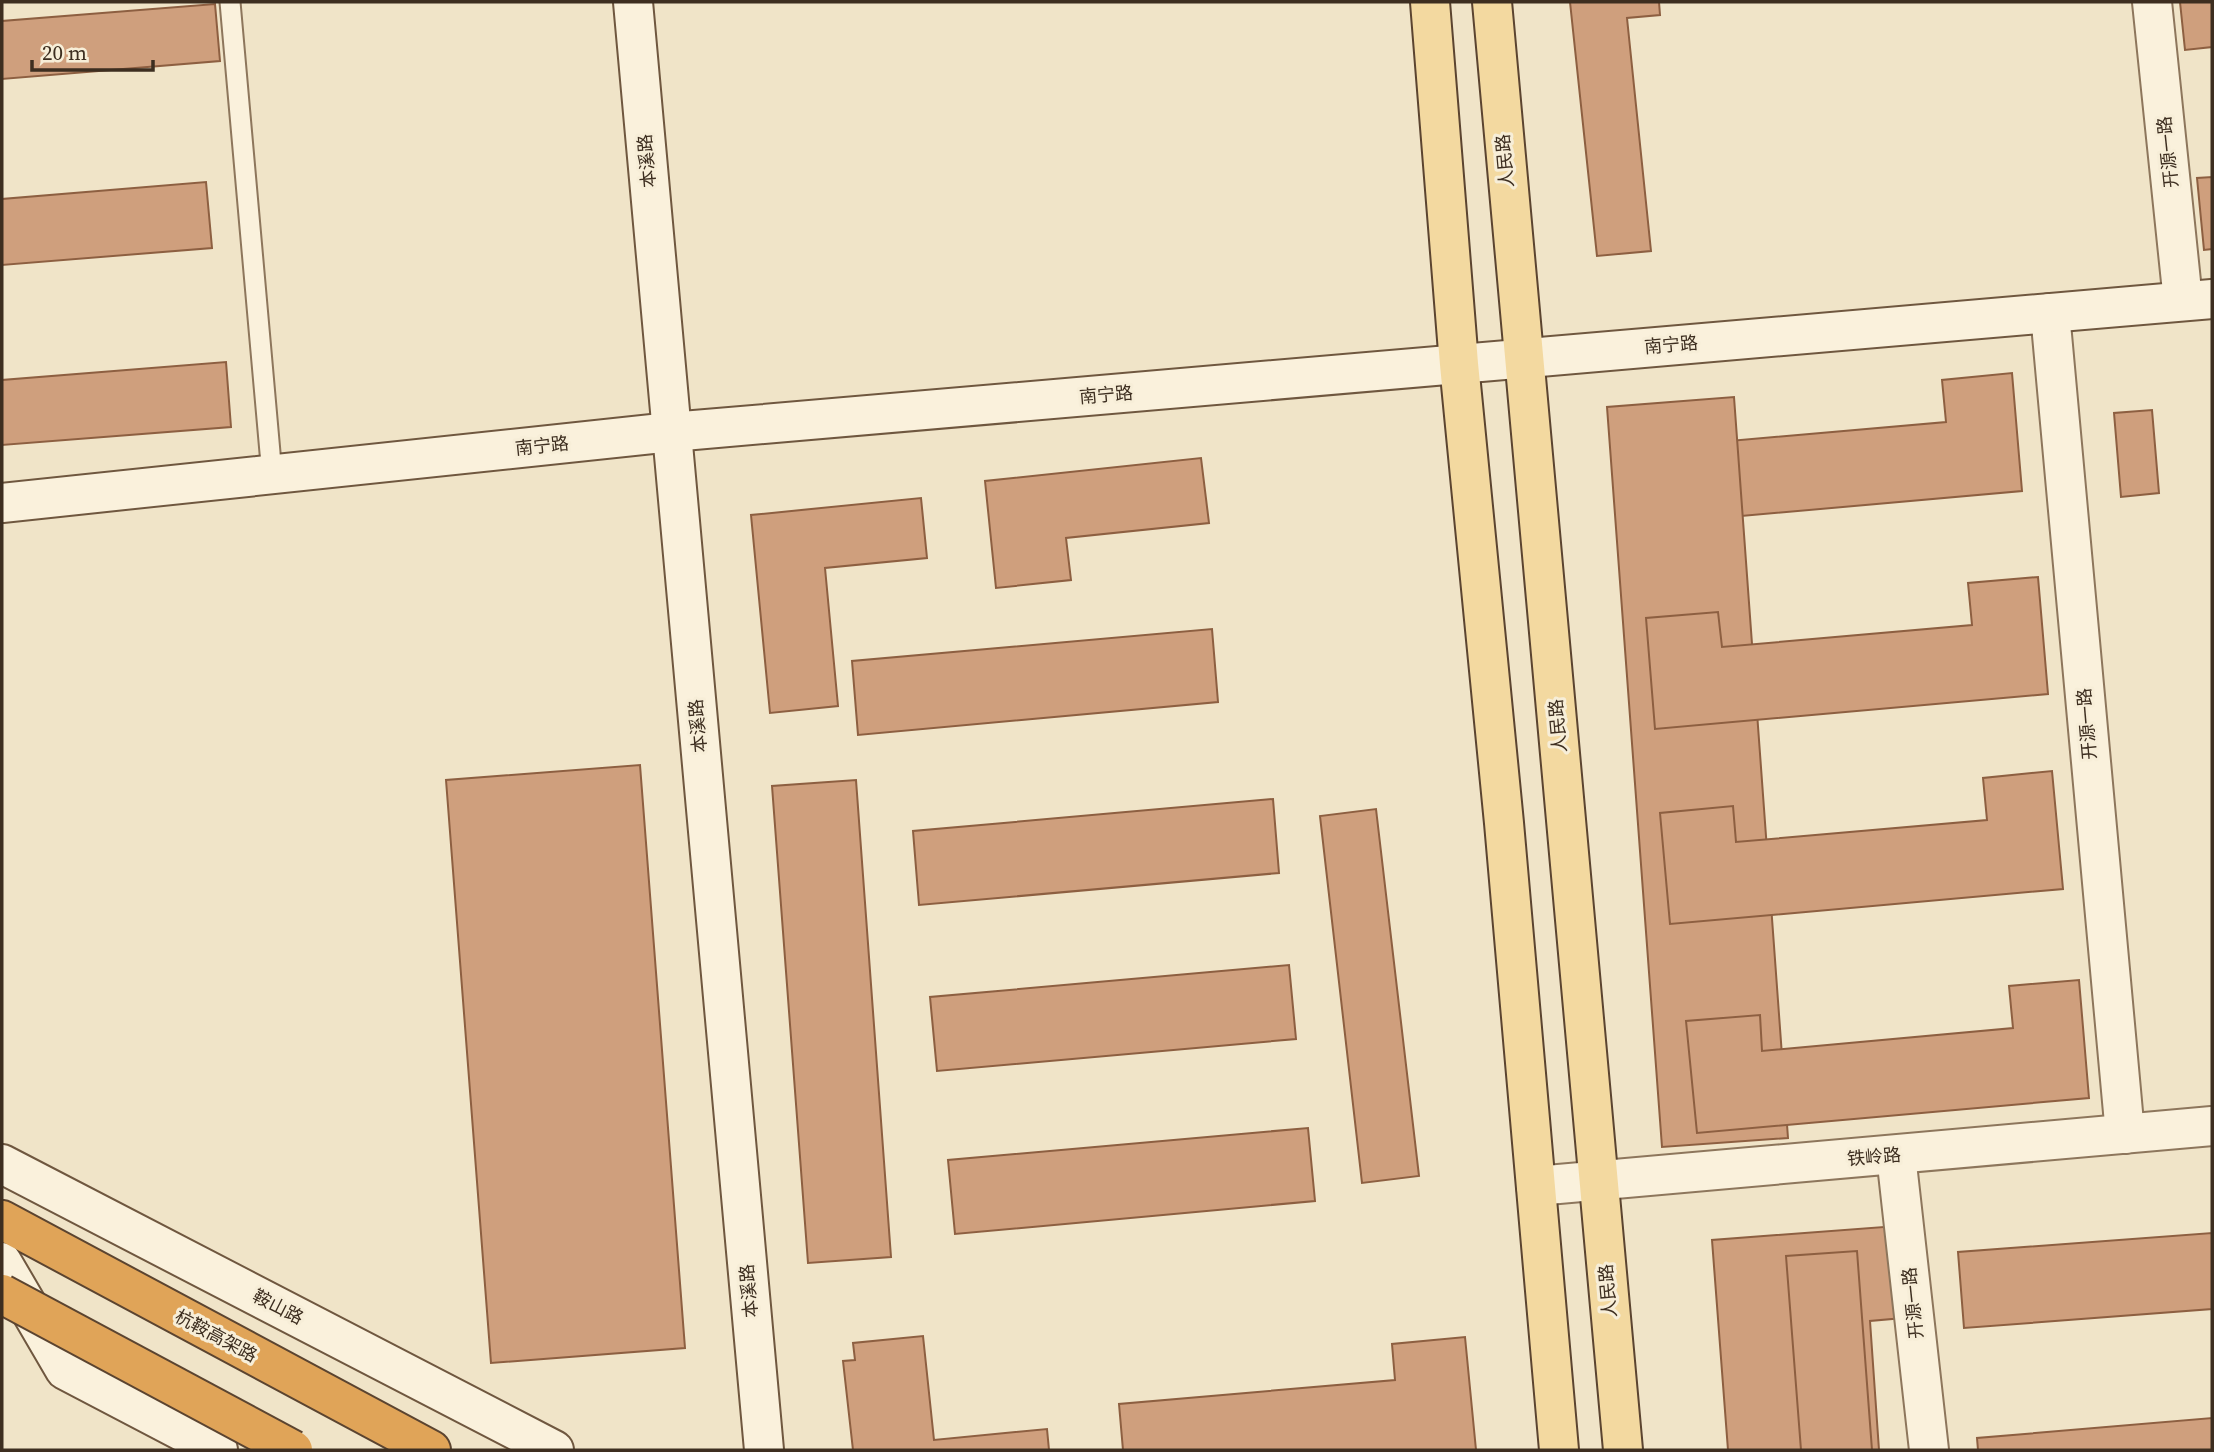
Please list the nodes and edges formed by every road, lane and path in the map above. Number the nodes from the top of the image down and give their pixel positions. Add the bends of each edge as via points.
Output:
1 (230, 2) edge
2 (633, 2) edge
3 (1430, 2) edge
4 (1492, 2) edge
5 (2152, 2) edge
6 (2198, 300) edge
7 (2050, 313) junction
8 (1523, 358) junction
9 (1459, 364) junction
10 (671, 432) junction
11 (272, 475) junction
12 (2, 503) edge
13 (2212, 1126) edge
14 (2125, 1134) junction
15 (1896, 1155) junction
16 (2, 1164) edge
17 (1598, 1181) junction
18 (1536, 1186) junction
19 (2, 1220) edge
20 (2, 1262) edge
21 (2, 1294) edge
22 (218, 1450) edge
23 (293, 1450) edge
24 (431, 1450) edge
25 (554, 1450) edge
26 (764, 1450) edge
27 (1559, 1450) edge
28 (1623, 1450) edge
29 (1929, 1450) edge

1 - 11 lane
2 - 10 street, 本溪路
3 - 9 main road
4 - 8 main road, 人民路
5 - 6 street, 开源一路
6 - 7 street, 南宁路
7 - 8 street, 南宁路
7 - 14 street, 开源一路
8 - 9 street, 南宁路
8 - 17 main road, 人民路
9 - 10 street, 南宁路
9 - 18 main road
10 - 11 street, 南宁路
10 - 26 street, 本溪路
11 - 12 street, 南宁路
13 - 14 street, 铁岭路
14 - 15 street, 铁岭路
15 - 17 street, 铁岭路
15 - 29 street, 开源一路
16 - 25 street, 鞍山路
17 - 18 street, 铁岭路
17 - 28 main road, 人民路
18 - 27 main road
19 - 24 highway, 杭鞍高架路
20 - 22 street via 65,1370
21 - 23 highway, bridge

